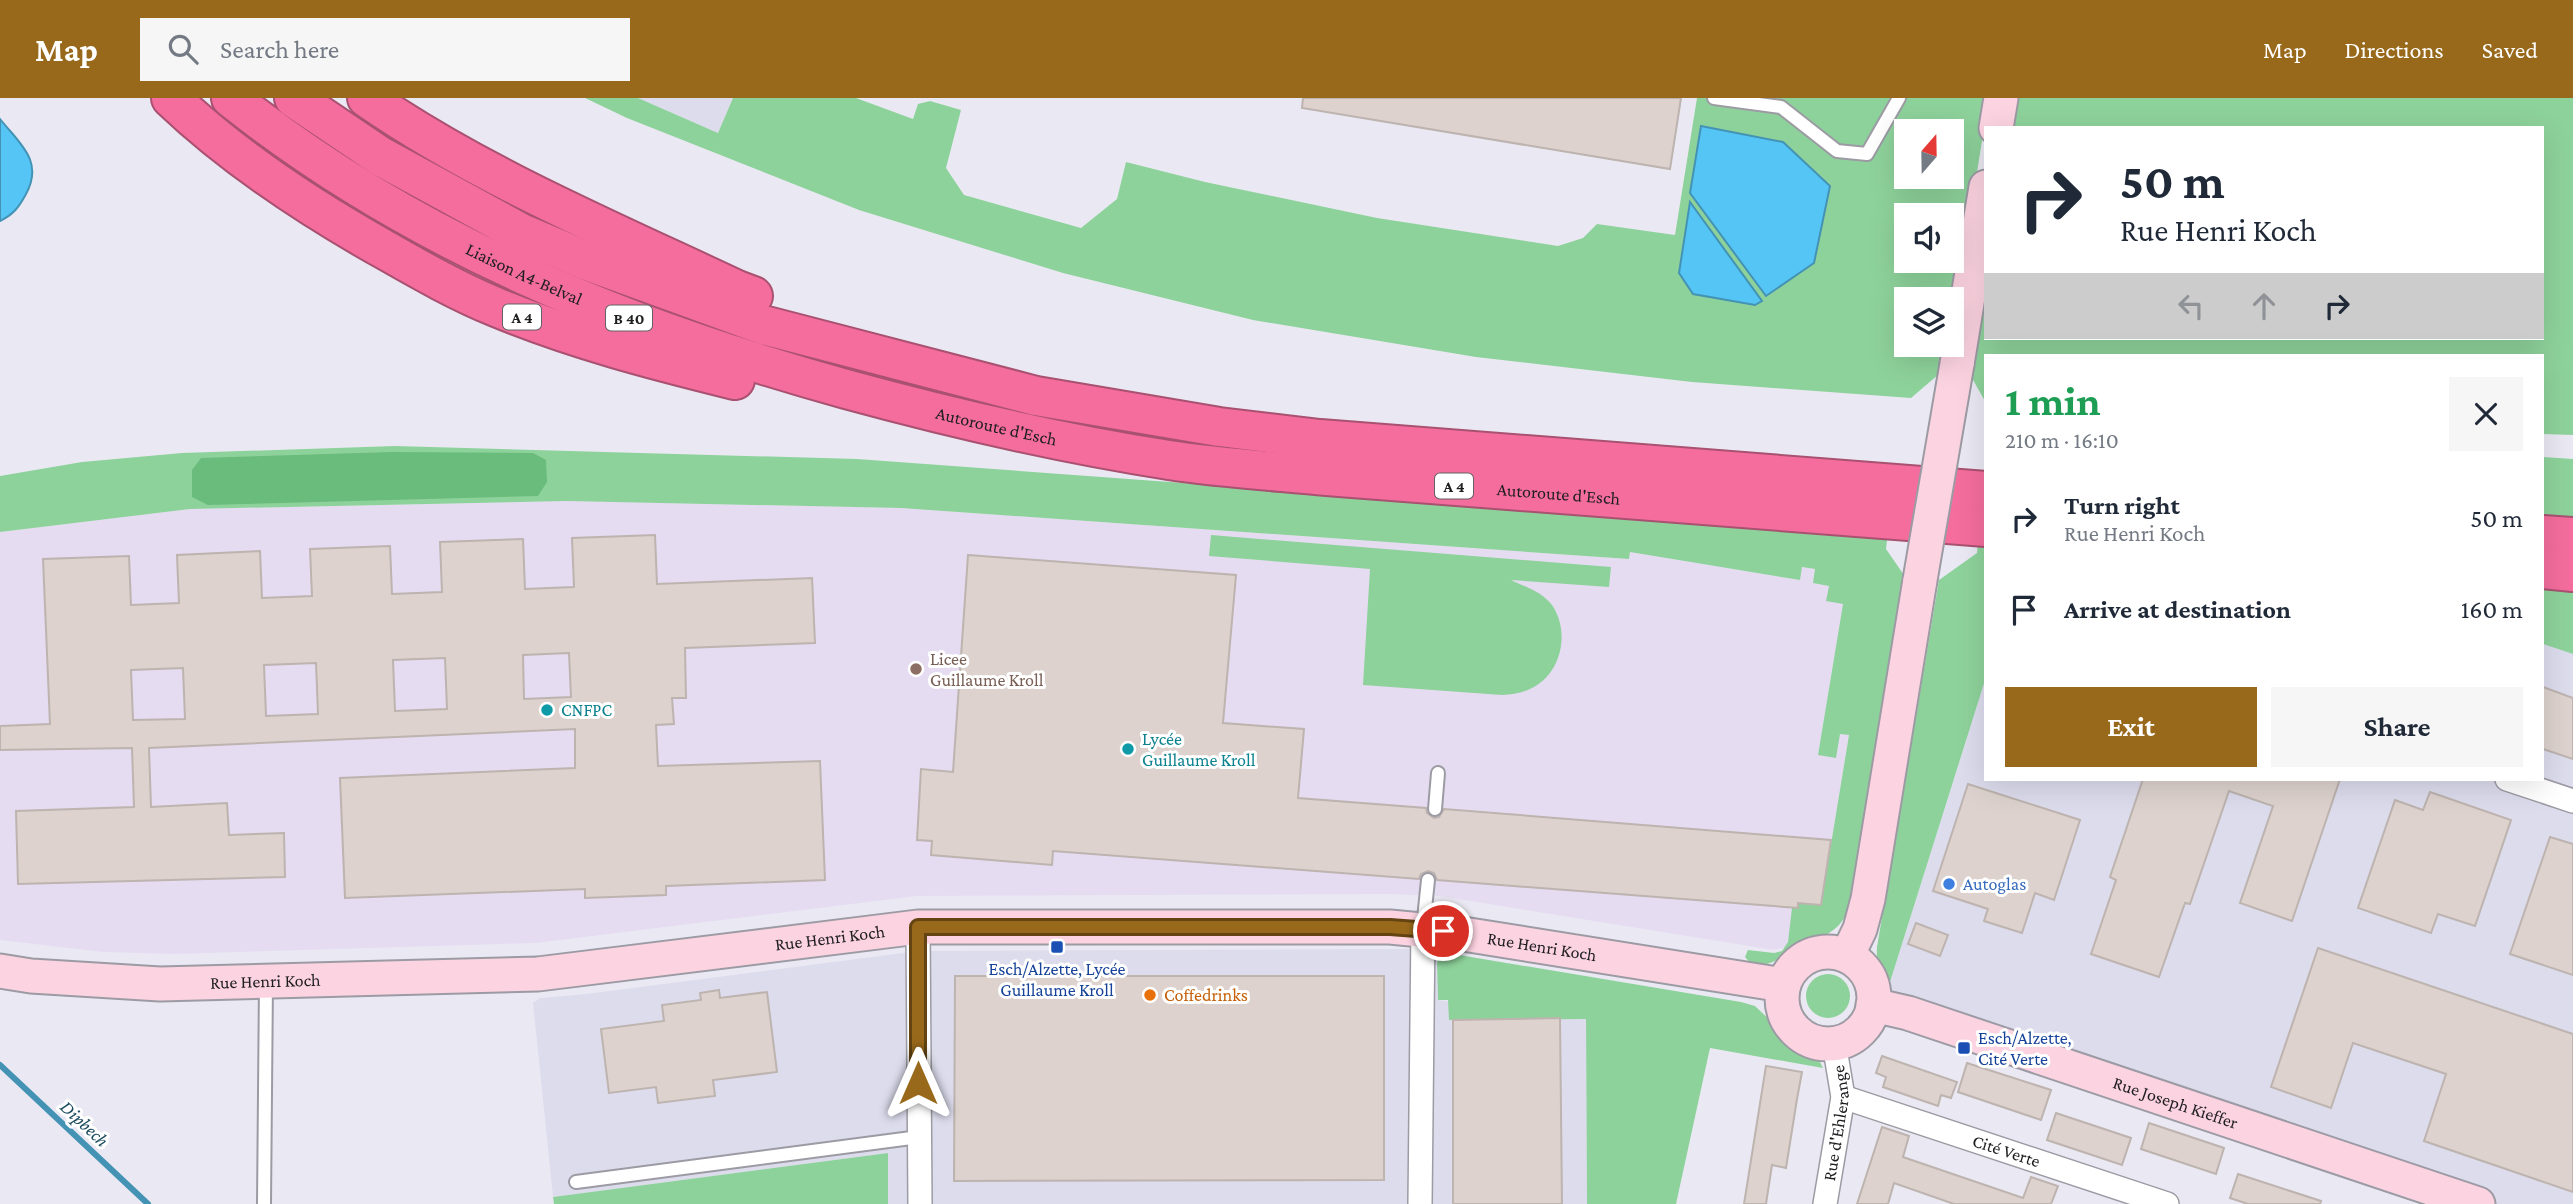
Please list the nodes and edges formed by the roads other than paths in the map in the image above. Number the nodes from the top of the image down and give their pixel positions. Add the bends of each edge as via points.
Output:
1 (171, 98) edge
2 (232, 98) edge
3 (294, 98) edge
4 (367, 98) edge
5 (1899, 98) edge
6 (2001, 98) edge
7 (1714, 99) edge
8 (1996, 126) edge
9 (1984, 199) edge
10 (963, 379) junction
11 (926, 411) junction
12 (1984, 492) edge
13 (1984, 527) edge
14 (2544, 535) edge
15 (2573, 537) edge
16 (2544, 569) edge
17 (2573, 572) edge
18 (1438, 773) dead end
19 (2513, 781) edge
20 (2573, 801) edge
21 (1435, 809) dead end
22 (1427, 880) dead end
23 (918, 927) junction
24 (1423, 928) junction
25 (1847, 956) junction
26 (0, 971) edge
27 (266, 981) junction
28 (1783, 985) junction
29 (1873, 1005) junction
30 (1834, 1044) junction
31 (1843, 1097) junction
32 (919, 1137) junction
33 (576, 1182) dead end
34 (264, 1204) edge
35 (920, 1204) edge
36 (1420, 1204) edge
37 (1825, 1204) edge
38 (2168, 1204) edge
39 (2478, 1204) edge

1 - 11 highway, A 4 via 232,151 328,218 494,307 593,342 833,405
2 - 11 highway, Liaison A4-Belval / B 40 via 348,183 448,239 541,283 671,335
3 - 10 highway, Liaison A4-Belval / B 40 via 452,197 587,261 763,325
4 - 10 highway, A 4 via 481,166 724,285 858,330
5 - 7 lane via 1867,154 1837,151 1781,107
6 - 8 street
9 - 25 street, bridge via 1868,900
10 - 12 highway, Autoroute d'Esch / A 4 via 1123,412 1320,439
11 - 13 highway, Autoroute d'Esch / A 4 via 1143,455 1223,466
14 - 15 highway
16 - 17 highway
18 - 21 lane
19 - 20 street
22 - 24 lane
23 - 24 street, Rue Henri Koch
23 - 27 street, Rue Henri Koch via 538,974
23 - 32 street
24 - 28 street, Rue Henri Koch
24 - 36 street
25 - 28 street via 1832,952 1801,959
25 - 29 street via 1868,976
26 - 27 street, Rue Henri Koch via 160,984
27 - 34 lane
28 - 30 street via 1784,1015 1793,1028 1818,1043
29 - 30 street via 1860,1031
29 - 39 street, Rue Joseph Kieffer
30 - 31 street, Rue d'Ehlerange
31 - 37 street, Rue d'Ehlerange
31 - 38 street, Cité Verte
32 - 33 lane
32 - 35 street

